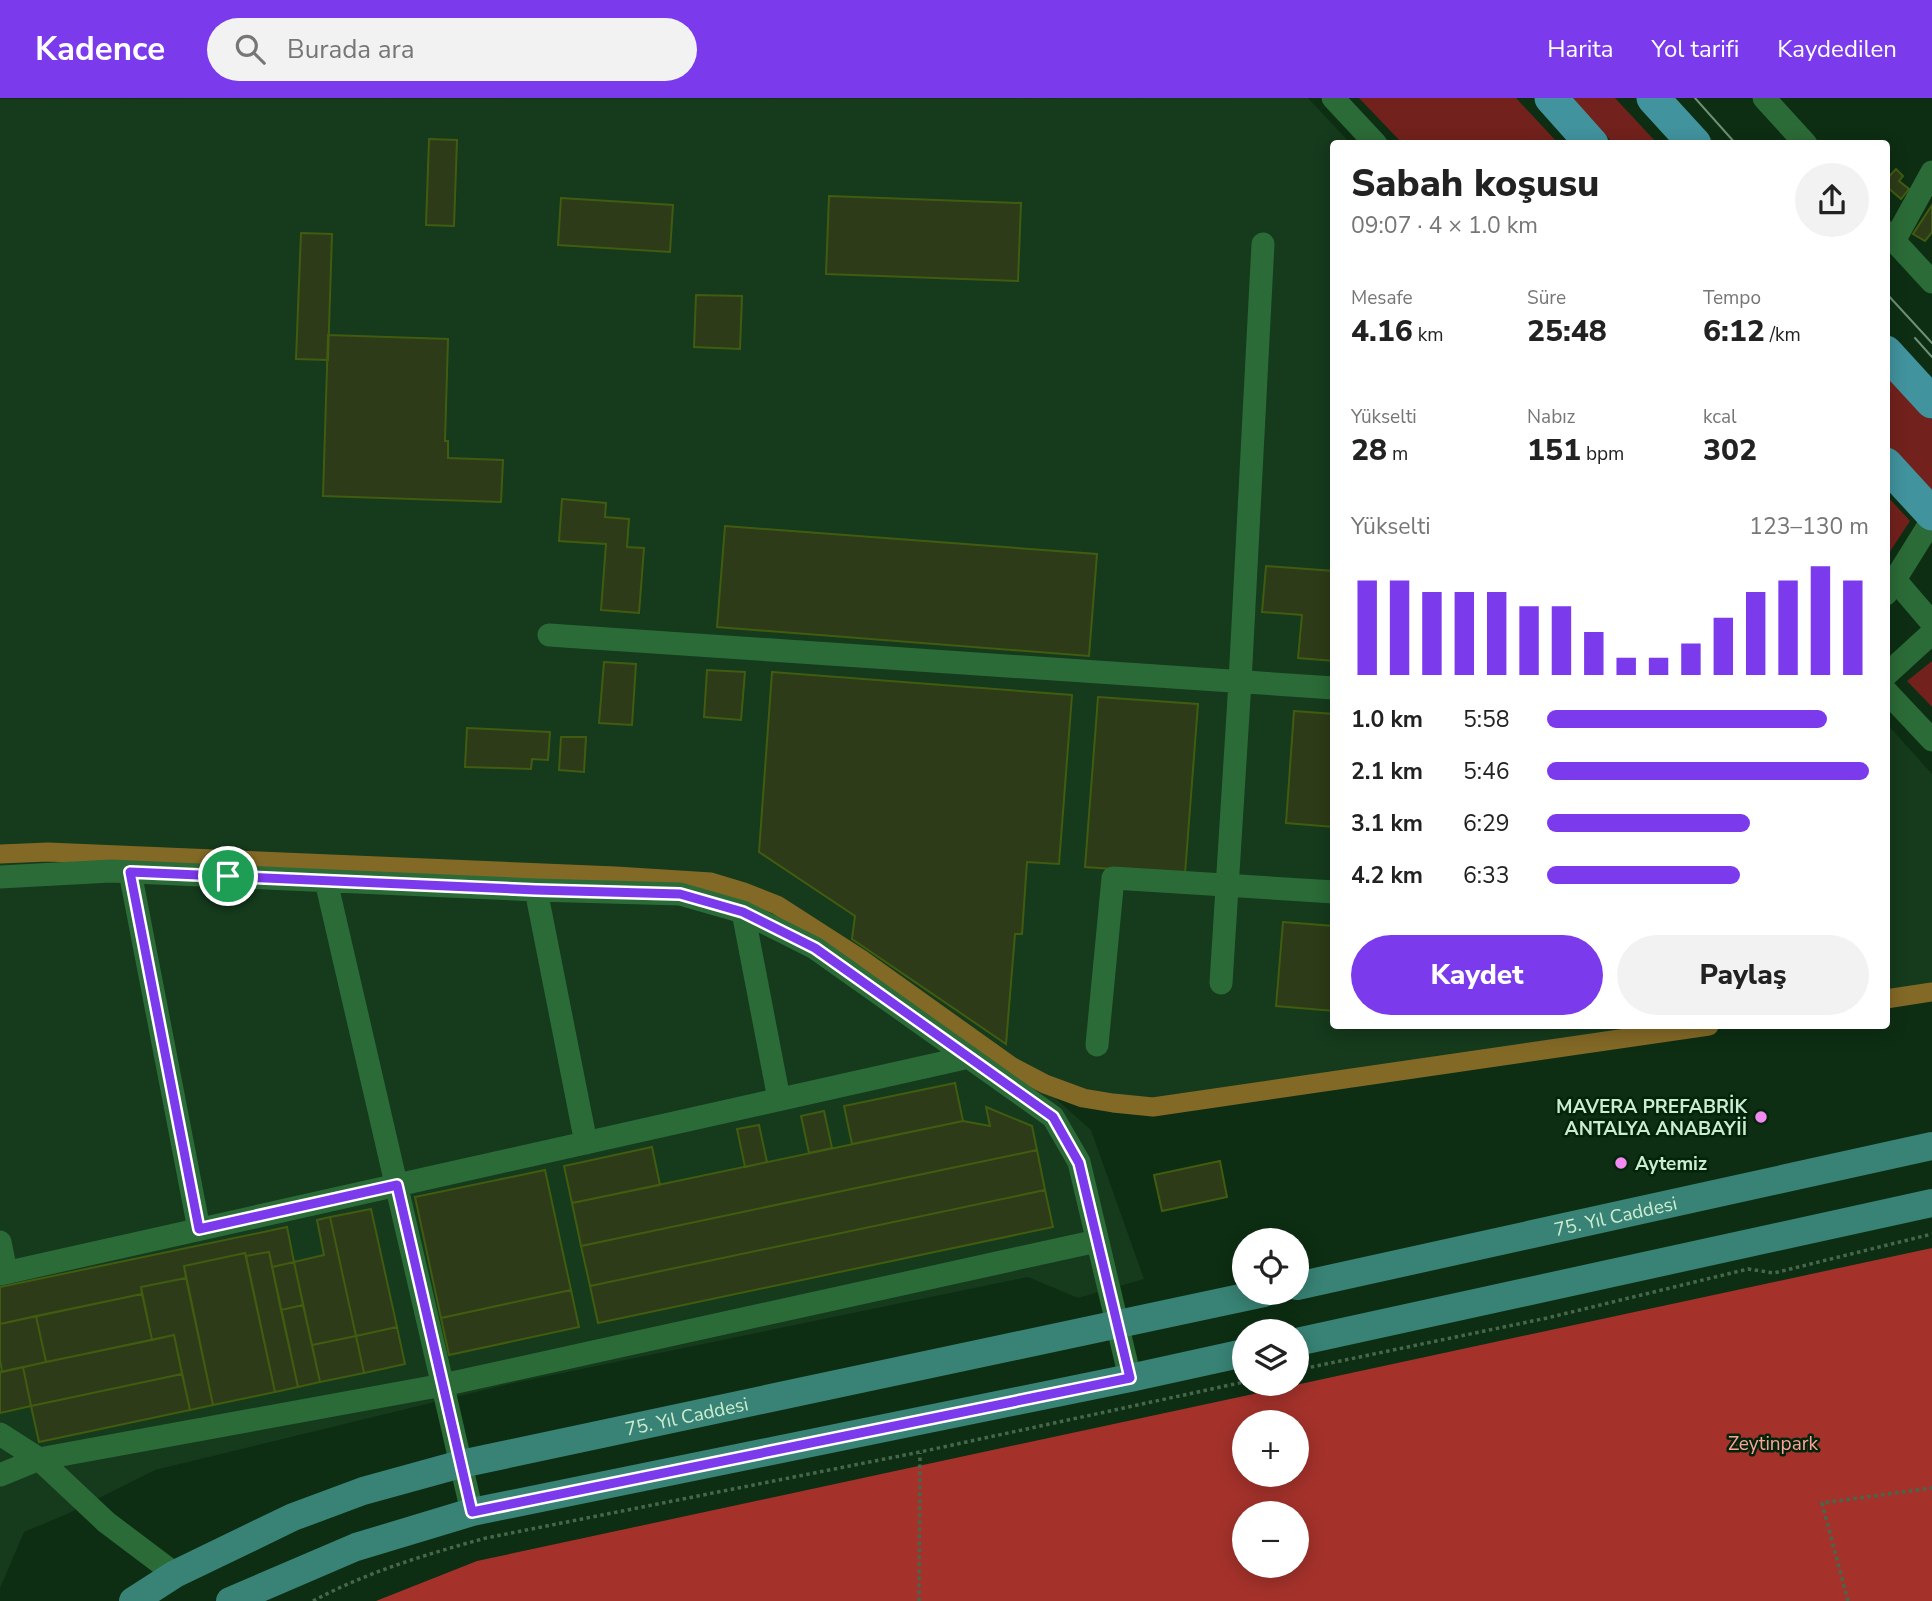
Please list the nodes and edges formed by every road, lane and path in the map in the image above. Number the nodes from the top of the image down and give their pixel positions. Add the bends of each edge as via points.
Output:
1 (1333, 98) edge
2 (1551, 98) edge
3 (1653, 98) edge
4 (1764, 98) edge
5 (1372, 140) edge
6 (1588, 140) edge
7 (1691, 140) edge
8 (1802, 140) edge
9 (1932, 172) edge
10 (1891, 237) edge
11 (1263, 244) dead end
12 (1932, 282) edge
13 (1890, 356) edge
14 (1932, 401) edge
15 (1890, 468) edge
16 (1932, 514) edge
17 (1932, 520) edge
18 (1891, 588) edge
19 (1932, 623) edge
20 (1932, 633) edge
21 (549, 635) dead end
22 (1890, 671) edge
23 (1240, 682) junction
24 (1330, 688) edge
25 (1890, 695) edge
26 (1932, 740) edge
27 (130, 872) junction
28 (0, 877) edge
29 (326, 881) junction
30 (1227, 885) junction
31 (536, 890) junction
32 (1330, 892) edge
33 (743, 912) junction
34 (1221, 983) dead end
35 (1097, 1045) dead end
36 (969, 1057) junction
37 (779, 1100) junction
38 (586, 1143) junction
39 (1932, 1146) edge
40 (397, 1185) junction
41 (1932, 1203) edge
42 (199, 1229) junction
43 (1932, 1234) edge
44 (1097, 1241) junction
45 (0, 1242) edge
46 (3, 1273) edge
47 (1309, 1283) edge
48 (1232, 1300) edge
49 (1118, 1325) junction
50 (1309, 1339) edge
51 (1232, 1356) edge
52 (1309, 1368) edge
53 (1130, 1378) junction
54 (443, 1385) junction
55 (1232, 1385) edge
56 (0, 1434) edge
57 (919, 1452) junction
58 (39, 1459) junction
59 (461, 1464) junction
60 (0, 1475) edge
61 (1932, 1488) edge
62 (472, 1512) junction
63 (175, 1574) junction
64 (132, 1601) edge
65 (230, 1601) edge
66 (313, 1601) edge
67 (919, 1601) edge
68 (1848, 1601) edge

1 - 5 street
2 - 6 highway
3 - 7 highway
4 - 8 street
9 - 10 street
10 - 12 street
11 - 23 street
13 - 14 highway
15 - 16 highway
17 - 18 street
18 - 19 street
20 - 22 street
21 - 23 street
23 - 24 street
23 - 30 street
25 - 26 street
27 - 28 street
27 - 29 street
27 - 42 street
29 - 31 street
29 - 40 street
30 - 32 street
30 - 34 street
30 - 35 street via 1113,878
31 - 33 street via 680,894
31 - 38 street
33 - 36 street via 815,948
33 - 37 street
36 - 37 street
36 - 44 street via 1053,1117 1079,1163
37 - 38 street
38 - 40 street
39 - 47 main road, 75. Yıl Caddesi
40 - 42 street
40 - 54 street
41 - 50 main road
42 - 46 street
43 - 52 path via 1774,1273 1748,1269 1548,1318
44 - 49 street
44 - 54 street
45 - 46 street
48 - 49 main road, 75. Yıl Caddesi
49 - 53 street
49 - 59 main road, 75. Yıl Caddesi
51 - 53 main road
53 - 62 main road
54 - 58 street
54 - 59 street
55 - 57 path
56 - 58 street
57 - 66 path via 486,1538 428,1554
57 - 67 path
58 - 60 street
58 - 63 street via 106,1522
59 - 62 street
59 - 63 main road, 75. Yıl Caddesi via 293,1517
61 - 68 path via 1822,1503
62 - 65 main road via 356,1547
63 - 64 main road, 75. Yıl Caddesi

